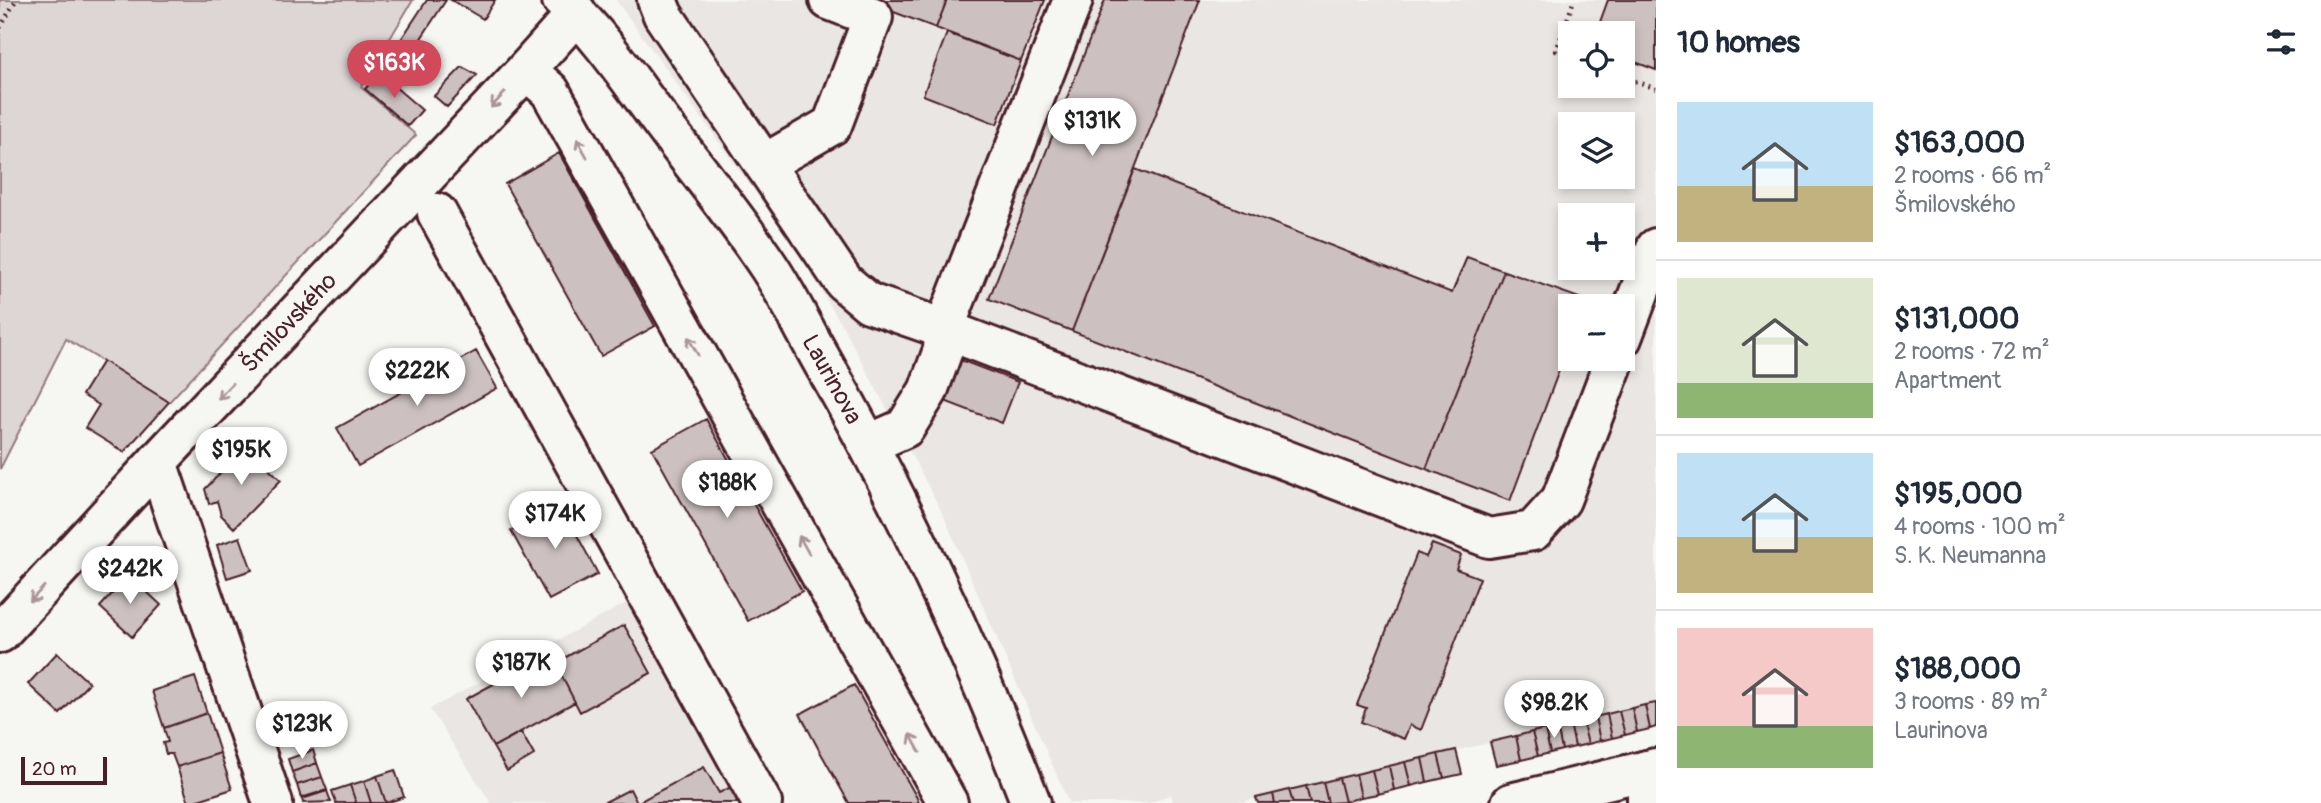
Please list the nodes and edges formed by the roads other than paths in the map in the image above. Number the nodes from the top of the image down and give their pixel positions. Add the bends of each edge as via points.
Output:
1 (657, 0) edge
2 (829, 0) edge
3 (1073, 0) edge
4 (569, 7) edge
5 (526, 70) junction
6 (764, 164) junction
7 (436, 213) dead end
8 (1656, 248) edge
9 (1635, 304) edge
10 (944, 329) junction
11 (1610, 371) edge
12 (869, 444) junction
13 (157, 462) junction
14 (0, 633) edge
15 (1650, 780) edge
16 (273, 803) edge
17 (762, 803) edge
18 (948, 803) edge
19 (1031, 803) edge
20 (1511, 803) edge

1 - 6 street
2 - 6 street via 873,16 832,125
3 - 10 street
4 - 5 street, Šmilovského
4 - 12 street, Laurinova via 770,269
5 -> 13 street, Šmilovského
18 -> 5 street via 550,91
6 - 10 street via 844,282 869,303
7 - 17 street
8 - 9 street
10 - 11 street via 1489,538 1533,531 1561,500
10 - 12 street via 943,350 928,391 905,428
12 - 19 street, Laurinova via 996,715
13 -> 14 street, Šmilovského
13 - 16 street
15 - 20 street

